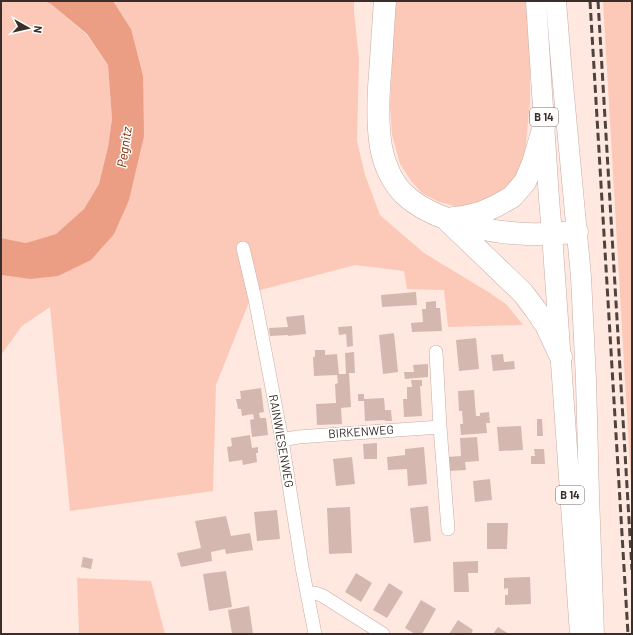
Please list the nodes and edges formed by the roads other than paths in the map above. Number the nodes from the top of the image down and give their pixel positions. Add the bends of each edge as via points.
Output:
1 (385, 1) edge
2 (536, 1) edge
3 (556, 1) edge
4 (544, 126) junction
5 (446, 218) junction
6 (576, 232) junction
7 (552, 234) junction
8 (243, 248) dead end
9 (436, 352) dead end
10 (561, 357) junction
11 (440, 427) junction
12 (282, 440) junction
13 (448, 529) dead end
14 (307, 594) junction
15 (315, 634) edge
16 (383, 634) edge
17 (580, 634) edge
18 (594, 634) edge

1 - 5 highway via 378,127 386,166 392,179 405,195 420,206
2 - 4 main road, B 14
3 - 6 main road, B 14
4 - 5 highway via 525,182 512,197 480,213
4 - 7 main road, B 14
5 - 7 highway via 470,226 508,233
5 - 10 highway via 522,293 546,325
6 - 7 highway
6 - 18 main road, B 14 via 586,380
7 - 10 main road, B 14
8 - 12 street, RAINWIESENWEG
9 - 11 street
10 - 17 main road, B 14
11 - 12 street, BIRKENWEG
11 - 13 street
12 - 14 street, RAINWIESENWEG
14 - 15 street, RAINWIESENWEG
14 - 16 street via 323,596

